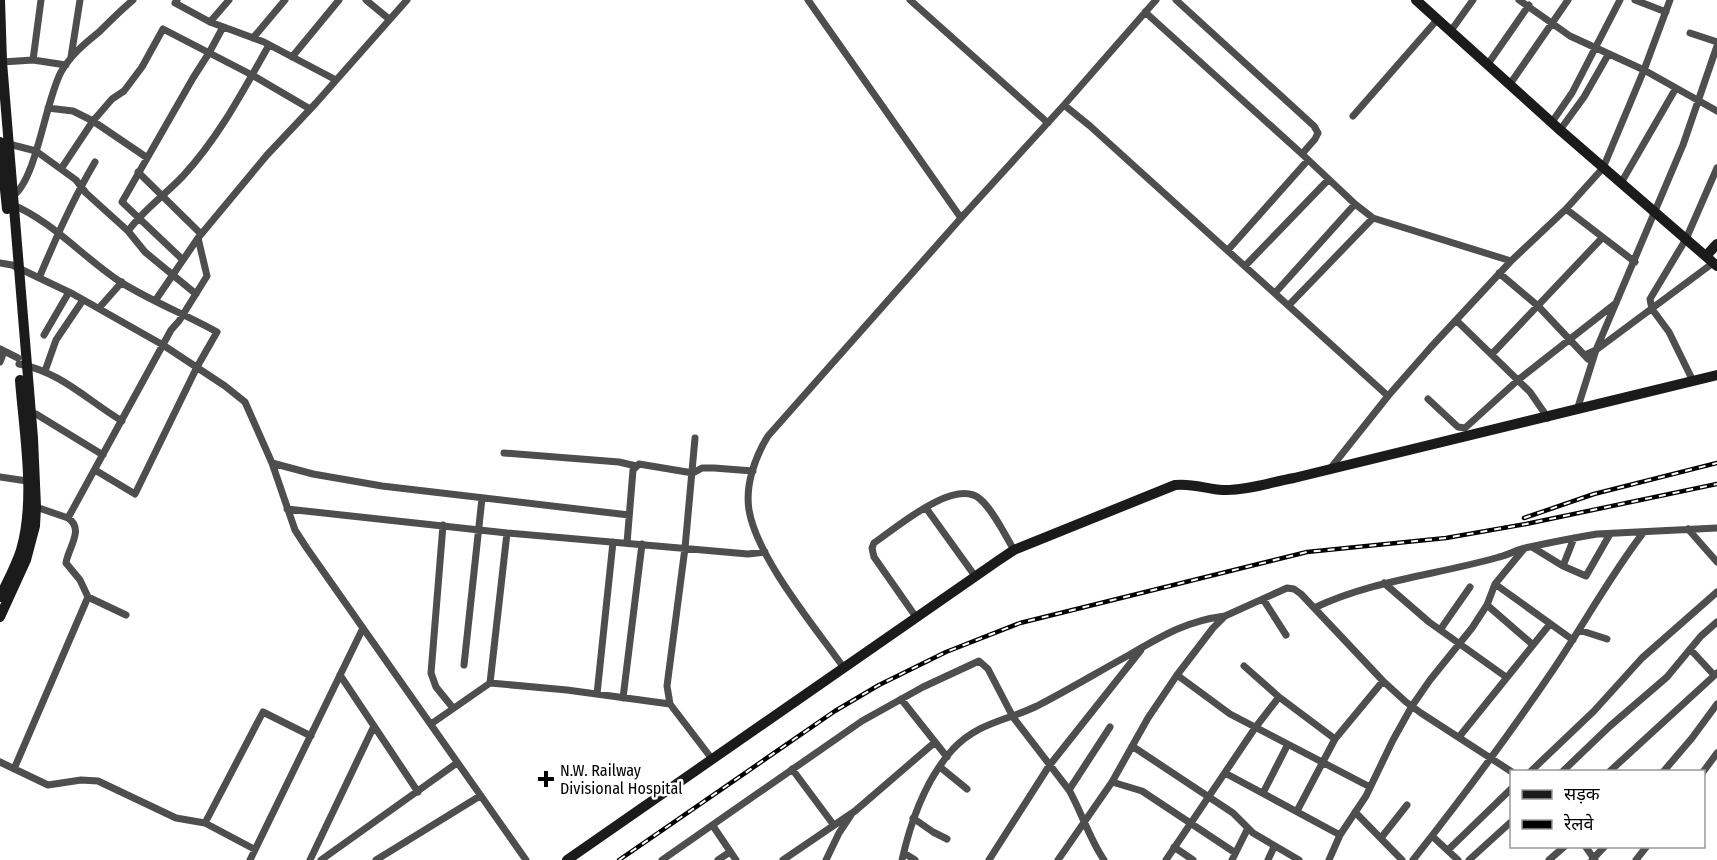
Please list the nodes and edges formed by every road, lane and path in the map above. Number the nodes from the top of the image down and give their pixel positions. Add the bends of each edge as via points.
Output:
1 (0, 0) edge
2 (41, 0) edge
3 (80, 0) edge
4 (133, 0) edge
5 (177, 0) edge
6 (229, 0) edge
7 (285, 0) edge
8 (339, 0) edge
9 (366, 0) edge
10 (407, 0) edge
11 (808, 0) edge
12 (910, 0) edge
13 (1156, 0) edge
14 (1176, 0) edge
15 (1416, 0) edge
16 (1473, 0) edge
17 (1568, 0) edge
18 (1620, 0) edge
19 (1635, 0) edge
20 (1670, 0) edge
21 (1523, 2) edge
22 (1145, 12) junction
23 (1666, 12) junction
24 (389, 19) junction
25 (1437, 20) junction
26 (210, 22) junction
27 (1554, 23) junction
28 (223, 27) junction
29 (1450, 32) junction
30 (1690, 33) dead end
31 (253, 38) junction
32 (1717, 44) edge
33 (269, 45) junction
34 (1596, 48) junction
35 (209, 53) junction
36 (1608, 55) junction
37 (71, 57) junction
38 (291, 57) junction
39 (33, 60) junction
40 (2, 62) junction
41 (1488, 64) junction
42 (66, 65) junction
43 (1644, 70) junction
44 (252, 75) junction
45 (336, 80) junction
46 (1510, 84) junction
47 (1676, 88) junction
48 (1698, 101) junction
49 (1064, 105) junction
50 (48, 108) junction
51 (310, 109) junction
52 (1717, 111) edge
53 (1353, 116) dead end
54 (93, 121) junction
55 (1552, 122) junction
56 (1048, 123) junction
57 (1560, 130) junction
58 (3, 143) edge
59 (36, 151) junction
60 (1302, 154) junction
61 (146, 157) junction
62 (1308, 160) junction
63 (95, 162) dead end
64 (1603, 168) junction
65 (1717, 168) edge
66 (61, 169) junction
67 (138, 172) junction
68 (1328, 180) junction
69 (1622, 183) junction
70 (80, 186) junction
71 (162, 196) junction
72 (10, 201) junction
73 (1355, 204) junction
74 (1566, 209) junction
75 (1654, 212) junction
76 (137, 218) junction
77 (961, 218) junction
78 (1373, 218) junction
79 (128, 231) junction
80 (58, 233) junction
81 (199, 236) junction
82 (1602, 238) junction
83 (1686, 239) junction
84 (1717, 244) edge
85 (1228, 250) junction
86 (182, 259) junction
87 (1511, 261) junction
88 (1713, 261) edge
89 (1635, 262) junction
90 (0, 263) edge
91 (1245, 266) junction
92 (16, 267) junction
93 (1499, 273) junction
94 (171, 274) junction
95 (39, 278) junction
96 (122, 282) junction
97 (69, 292) junction
98 (1275, 293) junction
99 (196, 294) junction
100 (83, 300) junction
101 (155, 301) junction
102 (1618, 301) junction
103 (1289, 305) junction
104 (1538, 306) junction
105 (99, 308) junction
106 (1652, 309) junction
107 (184, 313) junction
108 (1456, 320) junction
109 (44, 334) dead end
110 (1569, 338) junction
111 (163, 345) junction
112 (2, 350) edge
113 (1596, 350) junction
114 (1492, 354) junction
115 (1585, 356) junction
116 (0, 362) edge
117 (21, 363) junction
118 (1592, 365) junction
119 (197, 367) junction
120 (45, 371) junction
121 (1717, 375) edge
122 (1518, 380) junction
123 (1693, 381) junction
124 (1388, 396) junction
125 (1428, 399) dead end
126 (1577, 410) junction
127 (27, 413) junction
128 (1548, 418) junction
129 (122, 421) junction
130 (695, 438) dead end
131 (504, 453) dead end
132 (104, 455) junction
133 (272, 463) junction
134 (636, 466) junction
135 (1330, 469) junction
136 (95, 470) junction
137 (753, 471) junction
138 (693, 473) junction
139 (0, 477) edge
140 (27, 481) junction
141 (482, 498) junction
142 (32, 505) junction
143 (926, 508) junction
144 (287, 509) junction
145 (629, 515) junction
146 (68, 518) junction
147 (443, 525) junction
148 (1717, 528) edge
149 (479, 530) junction
150 (1688, 530) junction
151 (507, 533) junction
152 (1643, 533) junction
153 (1610, 534) junction
154 (1574, 538) junction
155 (613, 542) junction
156 (627, 543) junction
157 (642, 544) junction
158 (1528, 548) junction
159 (685, 549) junction
160 (1014, 550) junction
161 (765, 552) junction
162 (1717, 562) edge
163 (1563, 566) junction
164 (975, 576) junction
165 (3, 583) edge
166 (1384, 583) junction
167 (1495, 584) junction
168 (1470, 587) dead end
169 (1717, 592) edge
170 (0, 597) edge
171 (88, 597) junction
172 (1263, 599) junction
173 (1487, 605) junction
174 (1314, 608) junction
175 (126, 615) dead end
176 (0, 616) edge
177 (1225, 616) junction
178 (916, 617) junction
179 (1717, 621) edge
180 (1550, 624) junction
181 (363, 627) junction
182 (1440, 630) junction
183 (1579, 630) junction
184 (1286, 635) dead end
185 (1607, 639) dead end
186 (1573, 640) junction
187 (1460, 643) junction
188 (1532, 644) junction
189 (1145, 646) junction
190 (1690, 649) junction
191 (464, 665) dead end
192 (1244, 666) dead end
193 (844, 668) junction
194 (1716, 674) edge
195 (340, 675) junction
196 (1178, 675) junction
197 (1506, 677) junction
198 (1383, 681) junction
199 (490, 683) junction
200 (597, 694) junction
201 (1279, 697) junction
202 (623, 698) junction
203 (901, 699) junction
204 (670, 704) junction
205 (1717, 704) edge
206 (1412, 706) junction
207 (453, 708) junction
208 (1013, 717) junction
209 (431, 724) junction
210 (374, 726) junction
211 (1110, 727) dead end
212 (1255, 728) junction
213 (311, 736) junction
214 (1459, 737) junction
215 (1335, 739) junction
216 (934, 743) junction
217 (1132, 746) junction
218 (1287, 746) junction
219 (1717, 753) edge
220 (947, 758) junction
221 (1492, 758) junction
222 (712, 759) junction
223 (0, 762) edge
224 (457, 763) junction
225 (1323, 764) junction
226 (1049, 766) junction
227 (940, 767) junction
228 (14, 769) junction
229 (792, 769) junction
230 (1531, 770) edge
231 (1563, 770) edge
232 (1610, 770) edge
233 (1664, 770) edge
234 (1704, 770) edge
235 (1510, 771) edge
236 (1225, 773) junction
237 (1112, 782) junction
238 (1370, 788) junction
239 (967, 789) dead end
240 (1069, 790) junction
241 (1510, 790) edge
242 (418, 792) junction
243 (1263, 793) junction
244 (480, 796) junction
245 (1209, 798) junction
246 (1407, 805) dead end
247 (855, 811) junction
248 (1297, 811) junction
249 (1355, 812) junction
250 (913, 818) junction
251 (1083, 822) junction
252 (205, 823) junction
253 (1191, 823) junction
254 (1510, 823) edge
255 (833, 824) junction
256 (713, 826) junction
257 (1248, 828) junction
258 (1340, 836) junction
259 (1432, 836) junction
260 (1381, 838) junction
261 (947, 839) dead end
262 (1274, 846) junction
263 (1174, 847) junction
264 (1564, 848) edge
265 (1603, 848) edge
266 (1645, 848) edge
267 (255, 849) junction
268 (1448, 850) junction
269 (730, 852) junction
270 (903, 856) edge
271 (1233, 856) edge
272 (250, 860) edge
273 (309, 860) edge
274 (321, 860) edge
275 (376, 860) edge
276 (526, 860) edge
277 (567, 860) edge
278 (662, 860) edge
279 (718, 860) edge
280 (735, 860) edge
281 (783, 860) edge
282 (826, 860) edge
283 (915, 860) edge
284 (989, 860) edge
285 (1058, 860) edge
286 (1104, 860) edge
287 (1166, 860) edge
288 (1193, 860) edge
289 (1268, 860) edge
290 (1299, 860) edge
291 (1329, 860) edge
292 (1402, 860) edge
293 (1413, 860) edge
294 (1458, 860) edge
295 (1469, 860) edge
296 (1549, 860) edge
297 (1594, 860) edge
298 (1636, 860) edge

1 - 40 street
2 - 39 street
3 - 37 street
4 - 37 street
5 - 26 street via 175,3
6 - 26 street
7 - 31 street
8 - 38 street
9 - 24 street
10 - 24 street
11 - 77 street
12 - 56 street
13 - 22 street
14 - 60 street via 1314,126 1318,133
15 - 25 street
16 - 29 street
17 - 27 street
18 - 34 street
19 - 23 street
20 - 23 street
21 - 27 street
21 - 41 street
22 - 49 street
22 - 60 street
23 - 43 street
24 - 45 street
25 - 29 street
25 - 53 street
26 - 28 street
27 - 34 street
27 - 46 street
28 - 31 street
28 - 35 street
29 - 41 street
30 - 32 street
31 - 33 street
32 - 48 street
33 - 38 street
33 - 44 street
34 - 36 street
34 - 55 street
35 - 44 street
35 - 54 street via 163,29 124,91
35 - 61 street
36 - 43 street
36 - 57 street
37 - 42 street
38 - 45 street
39 - 40 street
39 - 42 street
40 - 58 street
41 - 46 street
42 - 50 street
43 - 47 street
43 - 64 street
44 - 51 street
44 - 71 street via 216,136
45 - 51 street
46 - 55 street
47 - 48 street
47 - 69 street
48 - 52 street
48 - 75 street
49 - 56 street
49 - 85 street
50 - 54 street via 73,111
50 - 59 street
51 - 81 street
54 - 61 street
54 - 66 street
55 - 57 street
56 - 77 street
57 - 64 street
58 - 59 street
58 - 72 street
59 - 66 street
59 - 72 street
60 - 62 street
61 - 67 street
62 - 68 street
62 - 85 street
63 - 70 street
64 - 69 street
64 - 74 street
65 - 83 street
66 - 70 street
67 - 71 street
67 - 76 street via 122,202
68 - 73 street
68 - 91 street
69 - 75 street
70 - 79 street
70 - 80 street
71 - 76 street
71 - 81 street
72 - 80 street
72 - 92 street
73 - 78 street
73 - 98 street
74 - 82 street
74 - 87 street
75 - 83 street
75 - 89 street
76 - 79 street
76 - 86 street
77 - 137 street via 768,436
78 - 87 street
78 - 103 street
79 - 94 street
80 - 95 street
80 - 96 street
81 - 86 street
81 - 99 street via 207,276
82 - 89 street
82 - 104 street
83 - 88 street
83 - 106 street via 1652,293
84 - 88 street
85 - 91 street
86 - 94 street
87 - 93 street
88 - 106 street
89 - 102 street
90 - 92 street
91 - 98 street
92 - 95 street
92 - 117 street
93 - 104 street
93 - 108 street
94 - 99 street
94 - 101 street
95 - 97 street
96 - 101 street
96 - 105 street
97 - 100 street
97 - 109 street
98 - 103 street
99 - 107 street
100 - 105 street
100 - 120 street via 56,340
101 - 107 street
102 - 110 street
102 - 113 street
103 - 124 street
104 - 110 street
104 - 114 street
105 - 111 street
106 - 113 street
106 - 123 street via 1669,332
107 - 111 street
107 - 119 street via 217,332
108 - 114 street
108 - 124 street
110 - 115 street
110 - 122 street
111 - 119 street
111 - 129 street
112 - 116 street
112 - 117 street
113 - 115 street
113 - 118 street
114 - 122 street
115 - 118 street
117 - 120 street
117 - 127 street
118 - 126 street
119 - 133 street via 245,402
119 - 136 street via 135,494
120 - 129 street
121 - 123 street
122 - 125 street via 1463,429
122 - 128 street
123 - 126 street
124 - 135 street
126 - 128 street
127 - 132 street via 36,414
127 - 140 street
127 - 142 street
128 - 135 street
129 - 132 street
130 - 138 street
131 - 134 street
132 - 136 street
133 - 141 street via 382,486
133 - 144 street
134 - 138 street
134 - 145 street
135 - 160 street via 1233,489 1175,485
136 - 146 street
137 - 138 street via 702,468
137 - 161 street via 749,509
138 - 159 street
139 - 140 street
140 - 142 street
141 - 145 street
141 - 149 street
142 - 146 street
142 - 165 street via 21,551
142 - 176 street via 35,526 26,560
143 - 160 street via 952,494 970,493 983,502
143 - 164 street
143 - 178 street via 872,548
144 - 147 street
144 - 181 street via 306,547
145 - 156 street
146 - 171 street via 76,530 66,563
147 - 149 street
147 - 207 street via 431,673 436,687
148 - 150 street
149 - 151 street
149 - 191 street
150 - 152 street
150 - 162 street
151 - 155 street
151 - 199 street
152 - 153 street
152 - 183 street
153 - 154 street
153 - 163 street via 1586,576
154 - 158 street
154 - 163 street
155 - 156 street
155 - 200 street
156 - 157 street
157 - 159 street
157 - 202 street
158 - 163 street
158 - 166 street
158 - 167 street
159 - 161 street
159 - 204 street via 668,675
160 - 164 street
161 - 193 street
164 - 178 street
165 - 170 street
166 - 174 street
166 - 182 street
167 - 173 street
167 - 180 street
168 - 182 street
169 - 230 street via 1642,658 1594,711
171 - 175 street
171 - 228 street
172 - 174 street via 1287,588 1294,589
172 - 177 street
172 - 184 street
173 - 187 street
173 - 188 street
174 - 198 street
177 - 189 street via 1192,622
177 - 196 street
178 - 193 street
179 - 190 street
180 - 186 street
180 - 188 street
181 - 195 street
181 - 209 street
182 - 187 street
183 - 185 street
183 - 186 street
186 - 221 street
187 - 197 street
187 - 206 street
188 - 197 street
189 - 208 street
189 - 226 street
190 - 194 street
190 - 231 street via 1667,677
192 - 201 street
193 - 222 street
194 - 232 street
195 - 210 street
195 - 213 street
196 - 212 street
196 - 217 street
197 - 214 street
198 - 206 street
198 - 215 street
199 - 200 street
199 - 207 street
200 - 202 street
201 - 212 street
201 - 215 street
202 - 204 street
203 - 208 street via 979,661 988,669
203 - 216 street
203 - 229 street
204 - 222 street
205 - 233 street
206 - 214 street
206 - 238 street
207 - 209 street
208 - 220 street via 981,727
208 - 226 street
209 - 224 street
210 - 242 street
210 - 273 street
211 - 240 street
212 - 218 street
212 - 236 street
213 - 252 street via 262,712
213 - 267 street
214 - 221 street
215 - 225 street
216 - 220 street
216 - 247 street
217 - 237 street
217 - 245 street
218 - 225 street
218 - 243 street
219 - 234 street
220 - 227 street
221 - 235 street
221 - 259 street
222 - 277 street
223 - 228 street
224 - 242 street
224 - 244 street
225 - 238 street
225 - 248 street
226 - 240 street
226 - 284 street
227 - 239 street
227 - 250 street
228 - 252 street via 48,785 98,781 176,819
229 - 255 street
229 - 256 street
236 - 243 street
236 - 245 street
237 - 251 street
237 - 253 street via 1142,791
238 - 249 street
240 - 251 street
241 - 268 street
242 - 274 street
243 - 248 street
244 - 275 street
244 - 276 street
245 - 253 street
245 - 257 street
246 - 260 street
247 - 255 street
247 - 282 street
248 - 258 street
249 - 258 street
249 - 260 street
250 - 261 street
250 - 270 street
251 - 285 street
251 - 286 street
252 - 267 street
253 - 263 street
253 - 271 street
254 - 295 street
255 - 281 street
256 - 269 street
256 - 278 street
257 - 262 street
257 - 271 street
258 - 291 street
259 - 268 street
259 - 293 street
260 - 292 street
262 - 289 street
262 - 290 street
263 - 287 street
263 - 288 street
264 - 296 street
265 - 297 street
266 - 298 street
267 - 272 street
268 - 294 street
269 - 279 street
269 - 280 street
270 - 283 street

